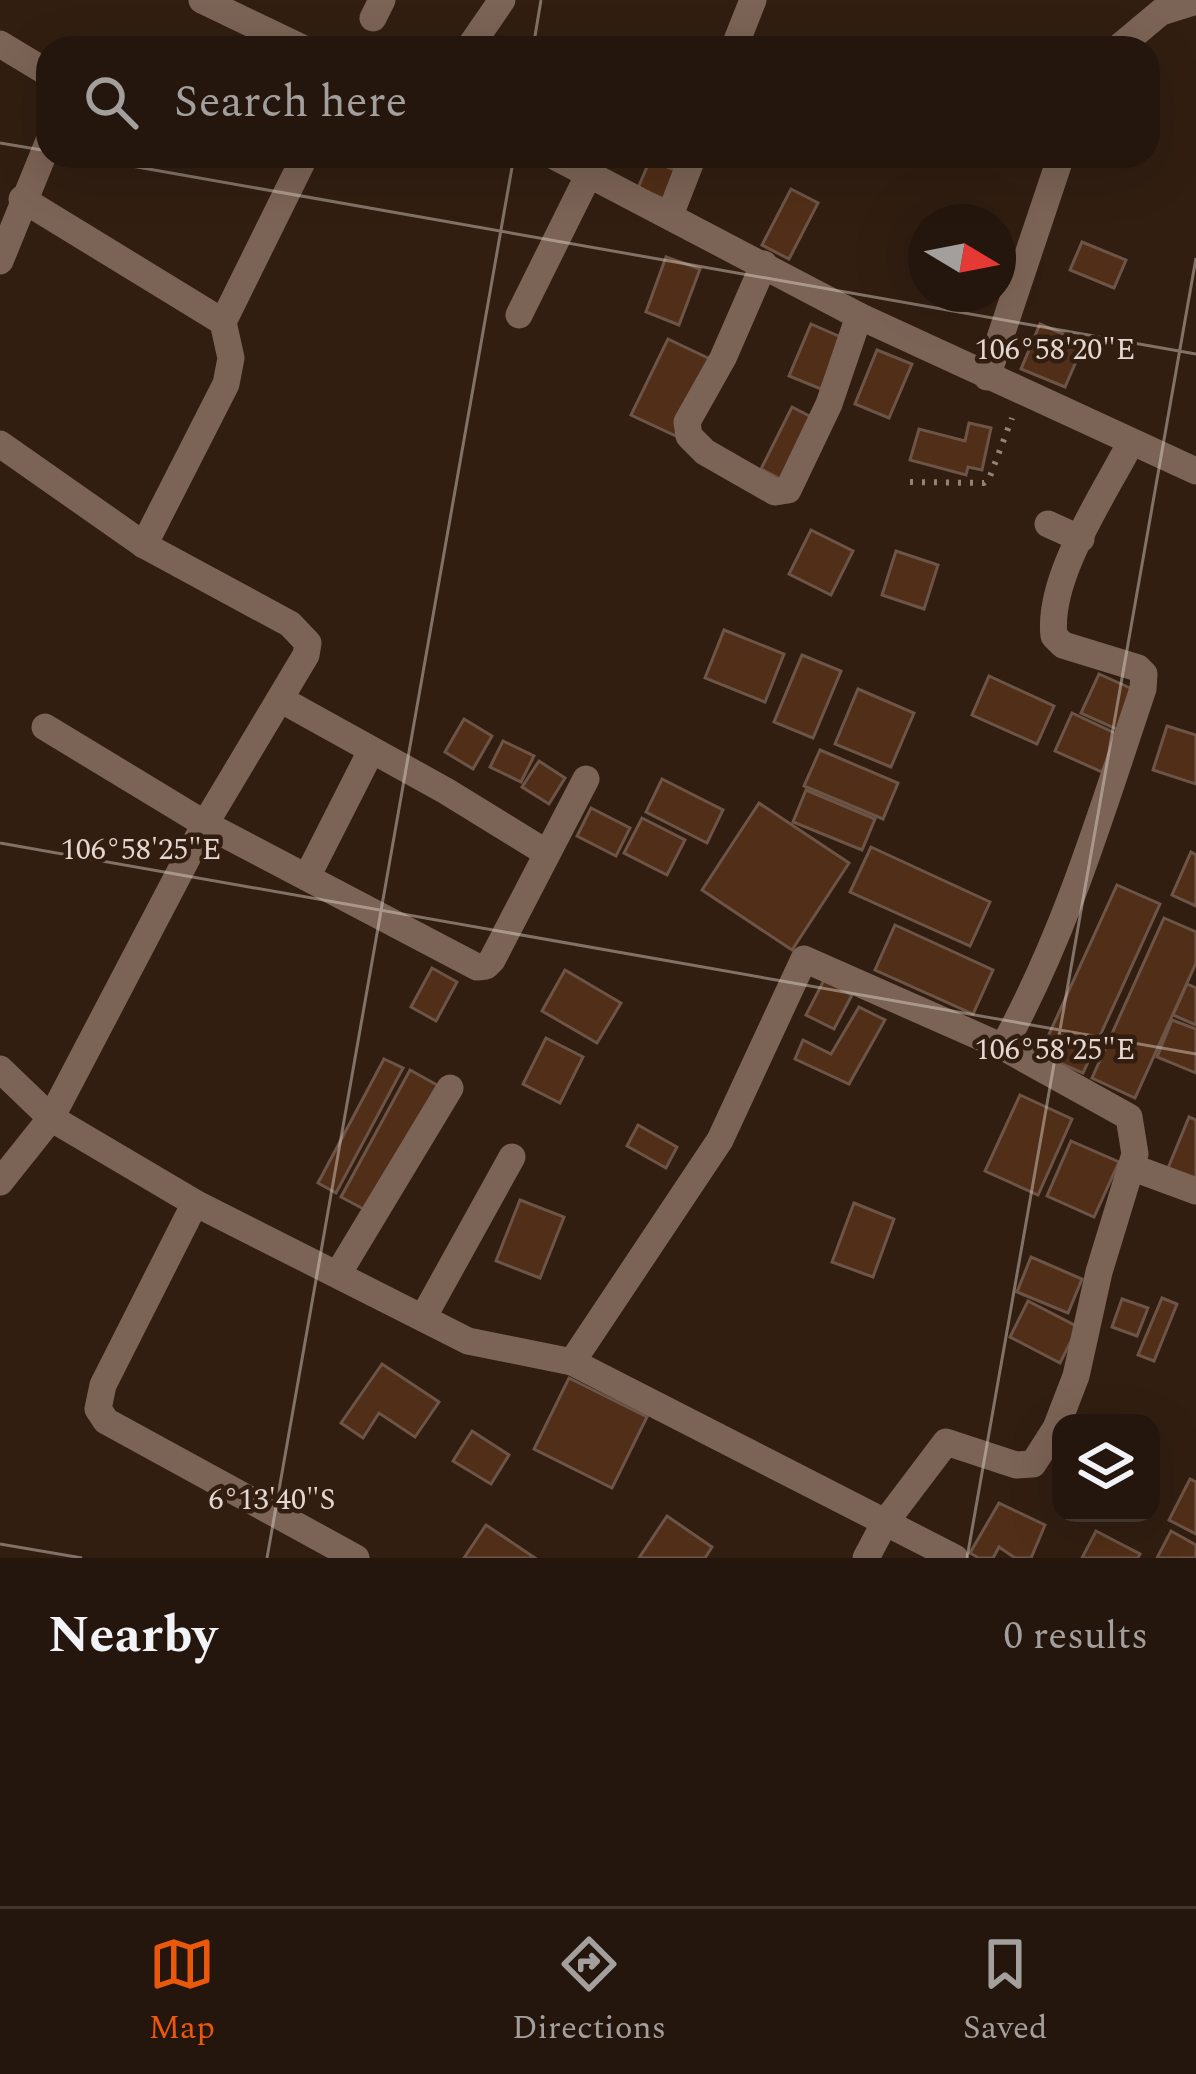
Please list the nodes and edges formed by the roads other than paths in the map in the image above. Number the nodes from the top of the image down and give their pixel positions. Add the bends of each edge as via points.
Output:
1 (202, 0) edge
2 (502, 0) edge
3 (753, 0) edge
4 (1196, 1) edge
5 (277, 36) edge
6 (477, 36) edge
7 (739, 36) edge
8 (1132, 36) edge
9 (0, 44) edge
10 (36, 66) edge
11 (37, 168) edge
12 (299, 168) edge
13 (581, 168) edge
14 (688, 168) edge
15 (1057, 168) edge
16 (590, 172) junction
17 (22, 200) junction
18 (670, 215) junction
19 (0, 261) edge
20 (764, 264) junction
21 (519, 315) dead end
22 (859, 316) junction
23 (223, 322) junction
24 (988, 377) junction
25 (1131, 442) junction
26 (0, 444) edge
27 (1196, 471) edge
28 (1048, 524) dead end
29 (1081, 539) junction
30 (144, 545) junction
31 (280, 699) junction
32 (45, 727) dead end
33 (371, 751) junction
34 (586, 779) dead end
35 (205, 824) junction
36 (545, 853) junction
37 (307, 878) junction
38 (1004, 1047) junction
39 (0, 1069) edge
40 (450, 1088) dead end
41 (52, 1118) junction
42 (512, 1157) dead end
43 (1131, 1167) junction
44 (0, 1182) edge
45 (1196, 1191) edge
46 (195, 1203) junction
47 (338, 1274) junction
48 (424, 1316) junction
49 (572, 1362) junction
50 (884, 1524) junction
51 (356, 1558) edge
52 (866, 1558) edge
53 (955, 1558) edge

1 - 5 street
2 - 6 street
3 - 7 street
4 - 8 street via 1161,12
9 - 10 street
11 - 17 street
12 - 23 street
13 - 16 street
14 - 18 street
15 - 24 street
16 - 18 street
16 - 21 street
17 - 19 street
17 - 23 street
18 - 20 street
20 - 22 street
20 - 22 street via 687,422 705,452 775,492 788,490 830,404
22 - 24 street
23 - 30 street via 231,358 226,384
24 - 25 street
25 - 27 street
25 - 29 street
26 - 30 street
28 - 29 street
29 - 38 street via 1061,581 1054,637 1131,663 1144,680 1099,830
30 - 31 street via 290,624 308,643
31 - 33 street
31 - 35 street
32 - 35 street
33 - 36 street
33 - 37 street
34 - 36 street
35 - 37 street
35 - 41 street
36 - 37 street via 486,966 477,967
38 - 43 street via 1129,1117
38 - 49 street via 804,958 720,1140
39 - 41 street
40 - 47 street
41 - 44 street
41 - 46 street
42 - 48 street
43 - 45 street
43 - 50 street via 1076,1376 1033,1464 946,1442
46 - 47 street
46 - 51 street via 98,1409 106,1421
47 - 48 street
48 - 49 street via 468,1341
49 - 50 street
50 - 52 street
50 - 53 street

